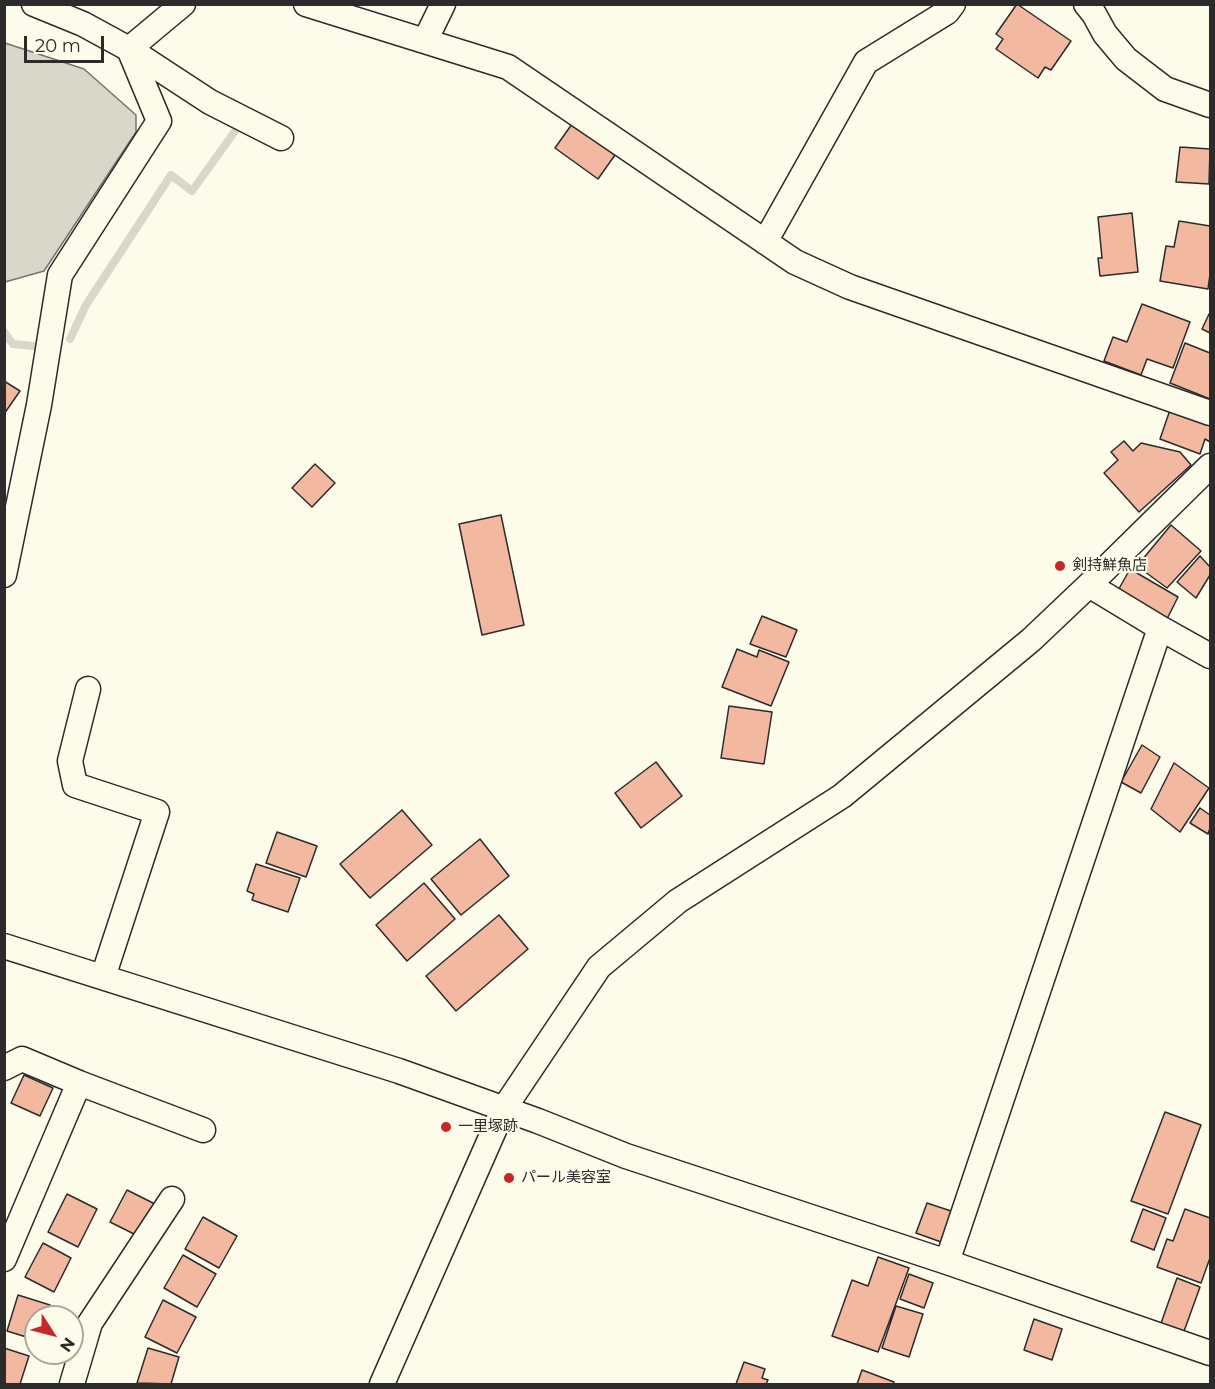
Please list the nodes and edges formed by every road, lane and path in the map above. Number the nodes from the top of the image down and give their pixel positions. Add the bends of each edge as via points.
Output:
1 (34, 4) edge
2 (183, 4) edge
3 (306, 4) edge
4 (443, 4) edge
5 (953, 4) edge
6 (1086, 4) edge
7 (425, 41) junction
8 (129, 49) junction
9 (1210, 105) edge
10 (281, 138) dead end
11 (765, 242) junction
12 (1210, 413) edge
13 (1210, 466) edge
14 (4, 575) edge
15 (1089, 585) junction
16 (1160, 628) junction
17 (1210, 656) edge
18 (88, 689) dead end
19 (4, 946) edge
20 (103, 977) junction
21 (4, 1068) edge
22 (79, 1083) junction
23 (503, 1110) junction
24 (203, 1130) dead end
25 (172, 1199) dead end
26 (4, 1259) edge
27 (947, 1262) junction
28 (1210, 1353) edge
29 (72, 1384) edge
30 (382, 1384) edge

1 - 8 street
2 - 8 street
3 - 7 street
4 - 7 street
5 - 11 street via 947,12 866,62
6 - 9 street via 1126,59 1165,89
7 - 11 street via 508,68
8 - 10 street via 210,102
8 - 14 street via 159,121 60,275 39,405
11 - 12 street via 795,262 850,287
13 - 15 street
15 - 16 street
15 - 23 street via 1030,640 842,796 678,901 599,967
16 - 17 street
16 - 27 street
18 - 20 street via 70,761 75,785 157,812
19 - 20 street
20 - 23 street via 399,1071
21 - 22 street via 22,1059
22 - 24 street
22 - 26 street
23 - 27 street via 626,1156
23 - 30 street
25 - 29 street via 90,1323
27 - 28 street

